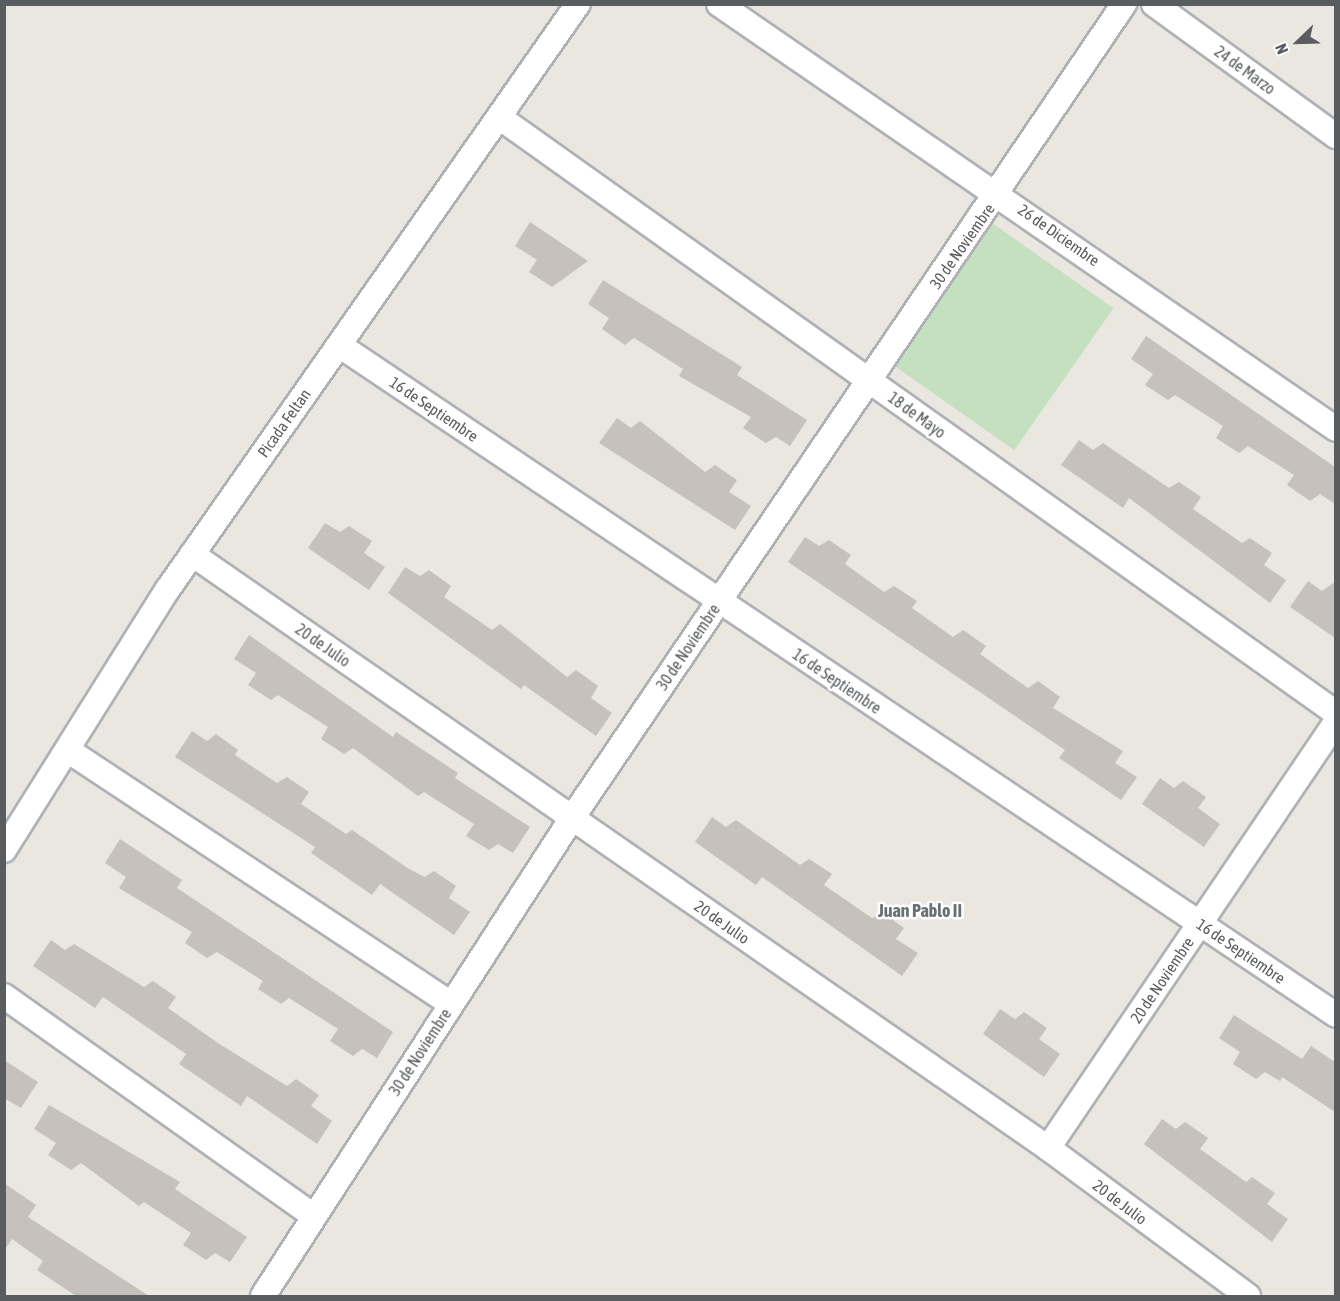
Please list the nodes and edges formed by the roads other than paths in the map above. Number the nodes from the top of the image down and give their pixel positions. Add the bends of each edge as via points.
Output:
1 (578, 4) edge
2 (719, 4) edge
3 (1124, 4) edge
4 (1154, 4) edge
5 (499, 117) junction
6 (1335, 136) edge
7 (999, 193) junction
8 (339, 345) junction
9 (868, 380) junction
10 (1335, 429) edge
11 (192, 554) junction
12 (718, 601) junction
13 (1335, 713) edge
14 (1335, 722) edge
15 (69, 751) junction
16 (573, 818) junction
17 (4, 850) edge
18 (1200, 923) junction
19 (4, 996) edge
20 (451, 1004) junction
21 (1335, 1015) edge
22 (1048, 1148) junction
23 (314, 1216) junction
24 (263, 1296) edge
25 (1248, 1296) edge

1 - 5 street, Picada Feltan
2 - 7 street, 26 de Diciembre
3 - 7 street, 30 de Noviembre
4 - 6 street, 24 de Marzo
5 - 8 street, Picada Feltan
5 - 9 street, 18 de Mayo
7 - 9 street, 30 de Noviembre
7 - 10 street, 26 de Diciembre
8 - 11 street, Picada Feltan
8 - 12 street, 16 de Septiembre
9 - 12 street, 30 de Noviembre
9 - 13 street, 18 de Mayo
11 - 15 street, Picada Feltan
11 - 16 street, 20 de Julio
12 - 16 street, 30 de Noviembre
12 - 18 street, 16 de Septiembre
14 - 18 street, 20 de Noviembre
15 - 17 street, Picada Feltan
15 - 20 street
16 - 20 street, 30 de Noviembre
16 - 22 street, 20 de Julio
18 - 21 street, 16 de Septiembre
18 - 22 street, 20 de Noviembre
19 - 23 street
20 - 23 street, 30 de Noviembre
22 - 25 street, 20 de Julio
23 - 24 street, 30 de Noviembre

